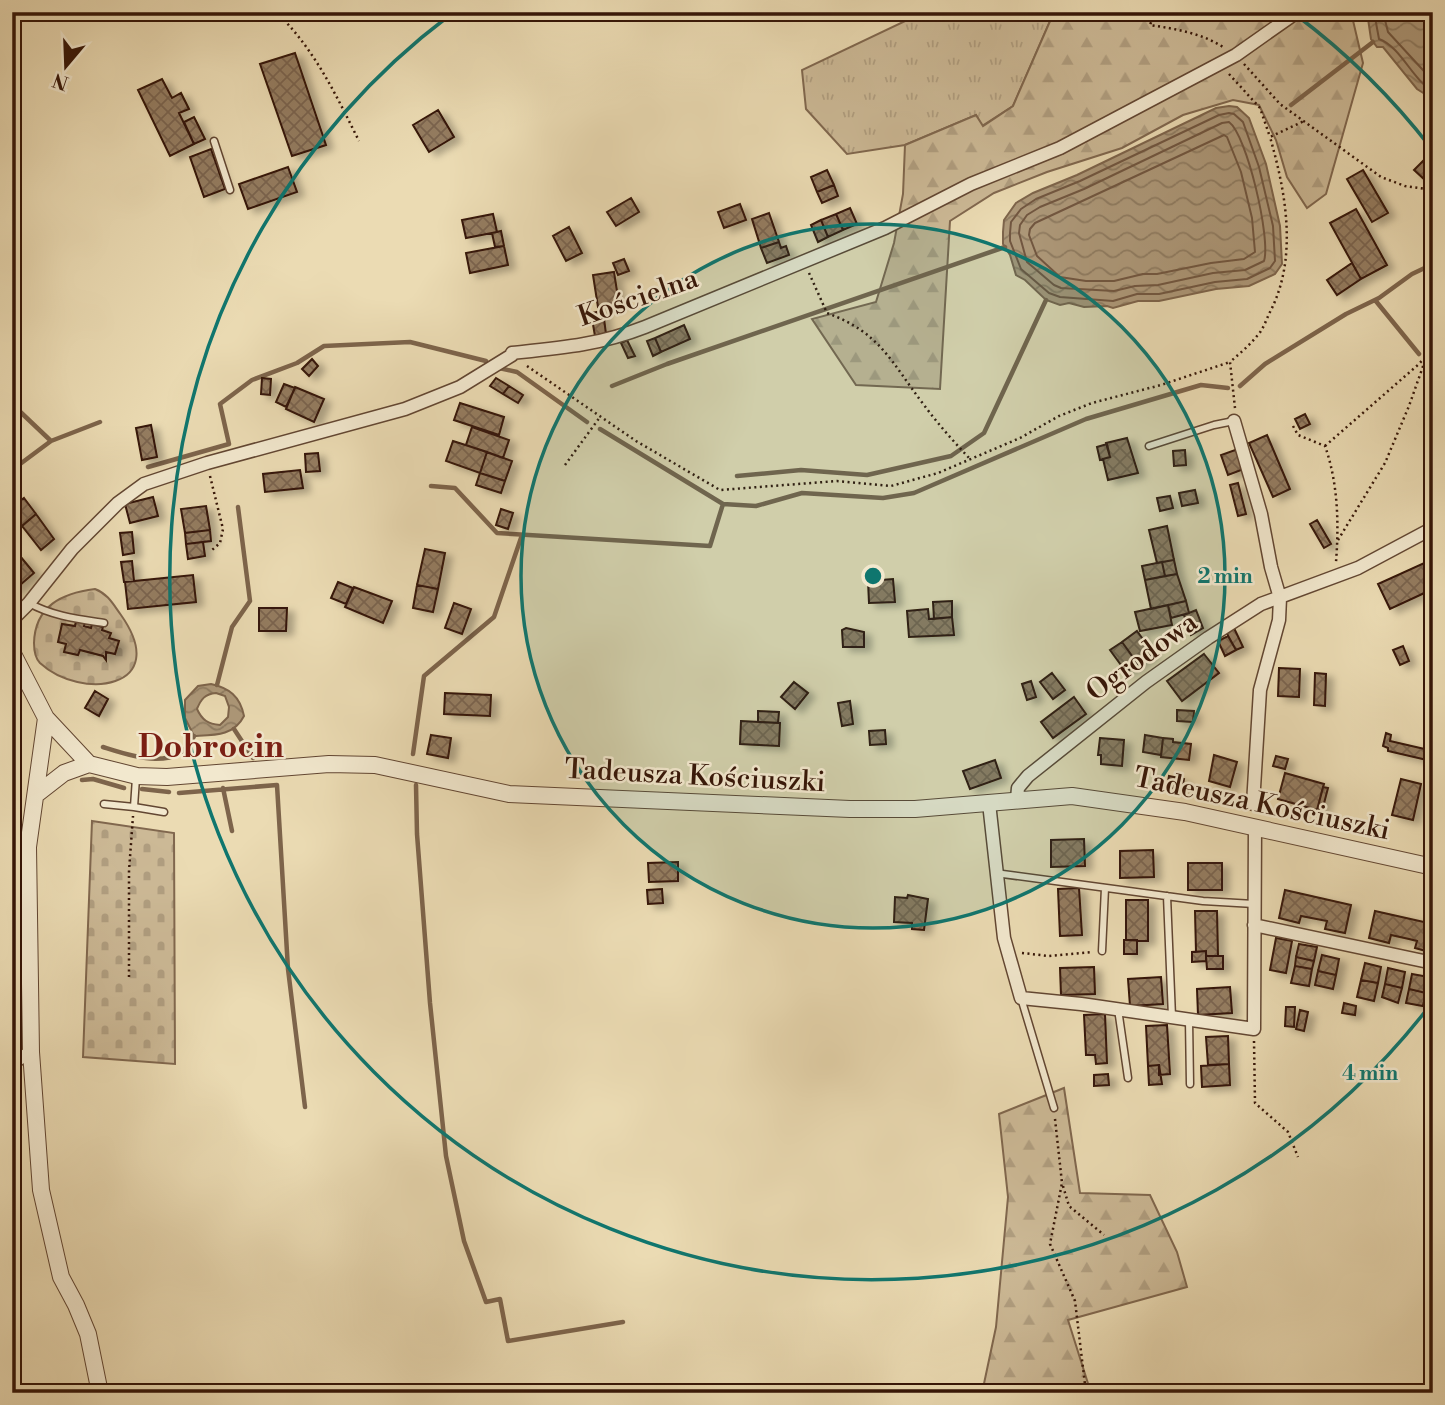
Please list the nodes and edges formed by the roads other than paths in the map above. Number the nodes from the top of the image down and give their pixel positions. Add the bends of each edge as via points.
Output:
1 (1297, 12) edge
2 (214, 141) dead end
3 (230, 190) dead end
4 (1234, 421) joint
5 (1149, 446) dead end
6 (1433, 528) edge
7 (1280, 598) junction
8 (29, 603) junction
9 (12, 620) edge
10 (104, 623) dead end
11 (12, 652) edge
12 (47, 718) junction
13 (89, 764) junction
14 (136, 776) junction
15 (37, 794) junction
16 (1017, 799) junction
17 (989, 803) junction
18 (104, 804) dead end
19 (1253, 804) dead end
20 (134, 807) junction
21 (164, 812) dead end
22 (1255, 827) junction
23 (1433, 867) edge
24 (995, 873) junction
25 (1105, 888) junction
26 (1167, 896) junction
27 (1254, 904) junction
28 (1254, 925) junction
29 (1102, 951) road end
30 (1433, 963) edge
31 (1021, 998) junction
32 (1118, 1009) junction
33 (1172, 1017) junction
34 (1189, 1020) junction
35 (31, 1052) junction
36 (12, 1063) edge
37 (1128, 1079) dead end
38 (1190, 1083) dead end
39 (1054, 1108) road end
40 (100, 1393) edge

1 - 8 street, Kościelna via 1236,55 1060,148 971,184 885,228 615,339 512,353 460,387 405,409 144,484 72,549
2 - 3 lane
4 - 5 lane
4 - 7 street
6 - 7 street, Ogrodowa via 1358,568
7 - 16 street, Ogrodowa via 1261,604 1146,682 1028,776 1017,788
7 - 19 street via 1279,620 1260,690
8 - 9 street, Kościelna
8 - 10 lane via 59,616
11 - 12 street
12 - 13 street
12 - 15 street
13 - 14 street, Tadeusza Kościuszki
13 - 15 street via 64,773
14 - 17 street, Tadeusza Kościuszki via 375,765 509,793 850,809
14 - 20 lane
15 - 35 street via 28,847
16 - 17 street, Tadeusza Kościuszki
16 - 22 street, Tadeusza Kościuszki via 1094,797
17 - 24 street
18 - 20 lane
20 - 21 lane
22 - 23 street, Tadeusza Kościuszki
22 - 27 street
24 - 25 lane
24 - 31 street
25 - 26 lane
25 - 29 lane
26 - 27 lane
26 - 33 lane
27 - 28 street
28 - 30 street
28 - 34 street via 1254,1029
31 - 32 street
31 - 39 lane
32 - 33 street
32 - 37 lane
33 - 34 street
34 - 38 lane
35 - 36 street
35 - 40 street via 41,1190 61,1277 88,1334

